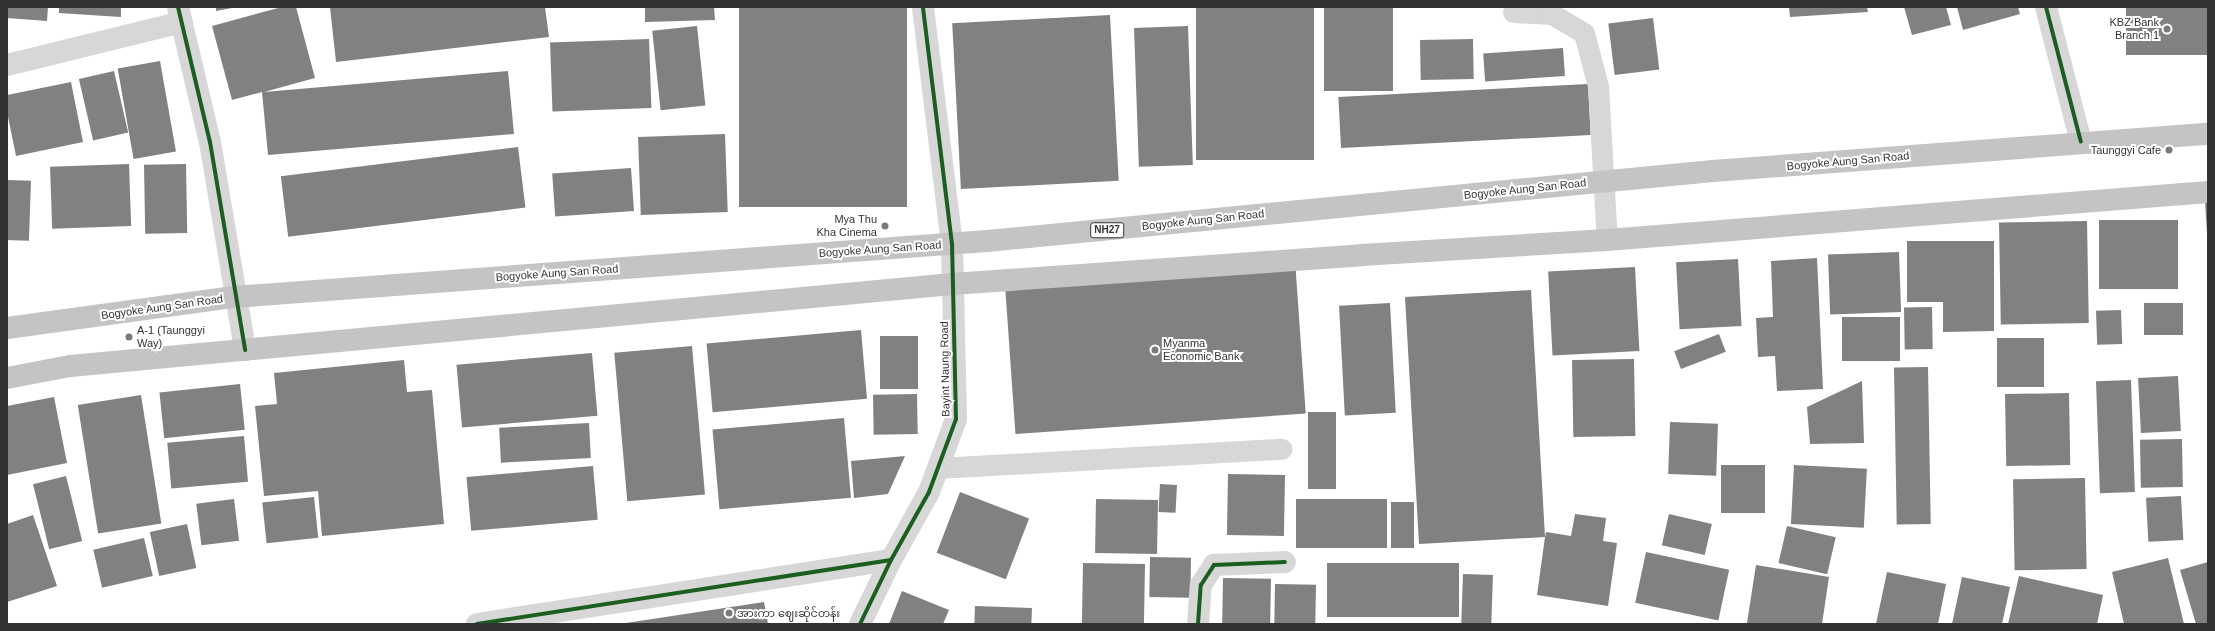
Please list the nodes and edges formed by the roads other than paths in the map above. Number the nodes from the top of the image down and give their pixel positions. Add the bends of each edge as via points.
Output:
1 (923, 7) edge
2 (2046, 7) edge
3 (1513, 12) dead end
4 (180, 14) edge
5 (7, 66) edge
6 (2208, 134) edge
7 (2081, 142) junction
8 (1604, 182) junction
9 (2208, 192) edge
10 (1607, 240) junction
11 (952, 244) junction
12 (952, 284) junction
13 (234, 297) junction
14 (7, 328) edge
15 (245, 350) junction
16 (7, 378) edge
17 (1281, 449) dead end
18 (938, 468) junction
19 (891, 560) junction
20 (1285, 562) dead end
21 (477, 624) edge
22 (860, 624) edge
23 (1198, 624) edge

1 - 11 street, Bayint Naung Road
2 - 7 street
3 - 8 lane via 1552,14 1584,33 1598,86
4 - 5 street
4 - 13 street via 210,142
6 - 7 highway, Bogyoke Aung San Road / NH27
7 - 8 highway, Bogyoke Aung San Road / NH27
8 - 10 lane
8 - 11 highway, Bogyoke Aung San Road / NH27
9 - 10 highway
10 - 12 highway via 1362,254
11 - 12 street, Bayint Naung Road
11 - 13 highway, Bogyoke Aung San Road / NH27
12 - 15 highway
12 - 18 street, Bayint Naung Road via 956,419
13 - 14 highway, Bogyoke Aung San Road / NH27
13 - 15 street
15 - 16 highway via 70,366
17 - 18 lane
18 - 19 street, Bayint Naung Road via 929,492
19 - 21 street
19 - 22 street, Bayint Naung Road
20 - 23 street via 1214,565 1201,585

